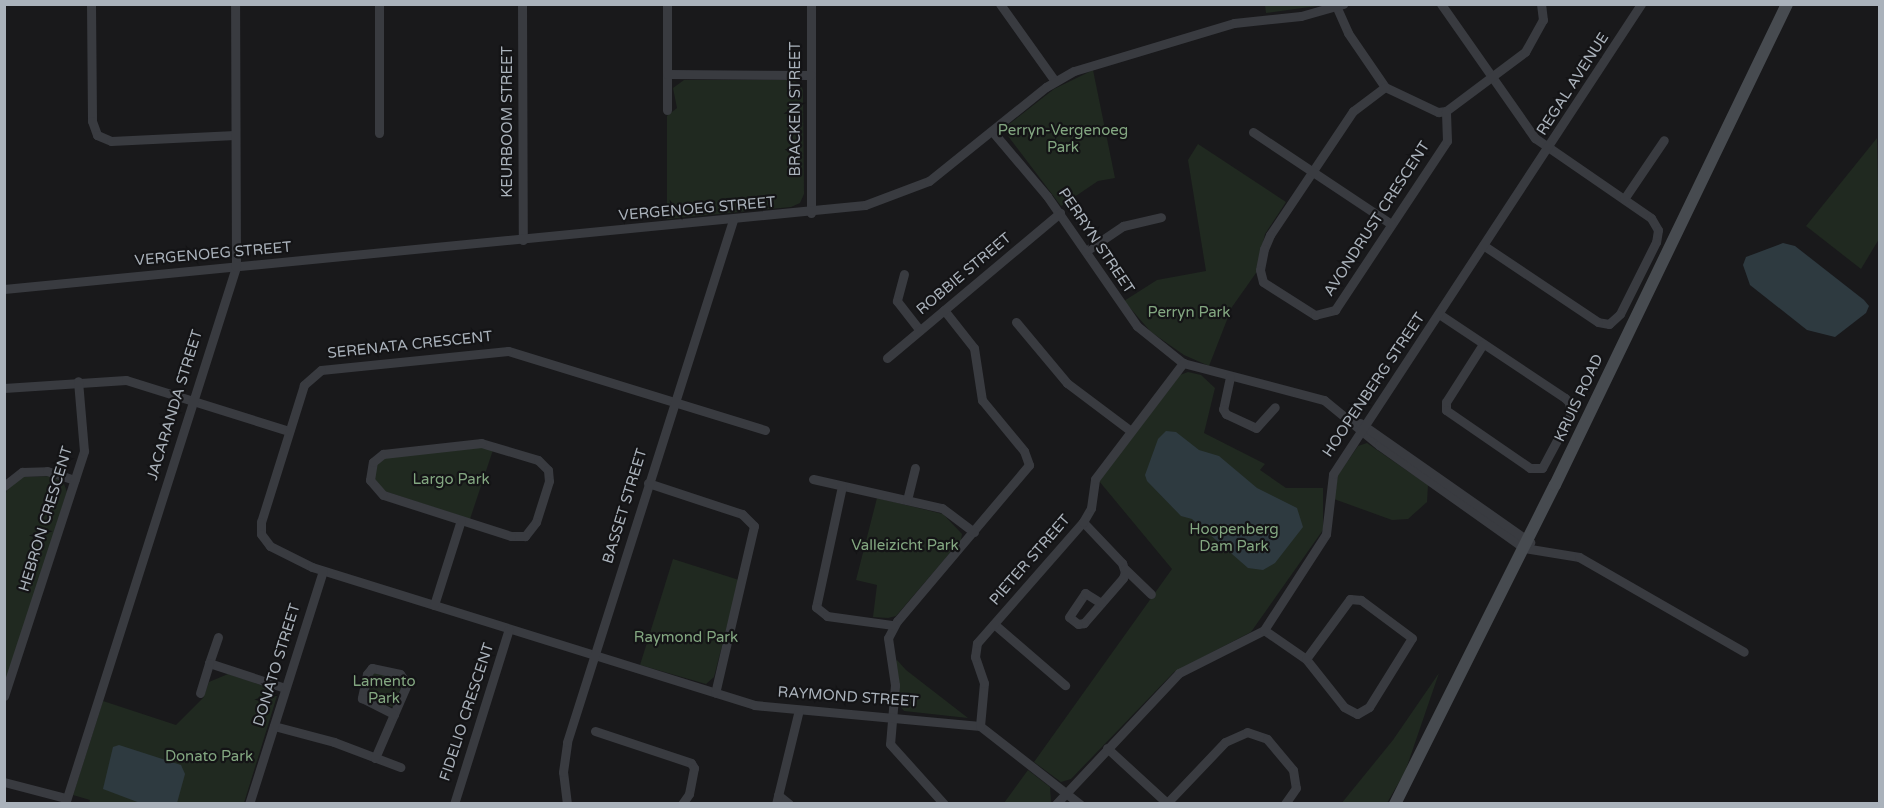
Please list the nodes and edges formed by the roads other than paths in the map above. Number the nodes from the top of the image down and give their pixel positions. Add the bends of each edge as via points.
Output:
1 (91, 4) edge
2 (235, 4) edge
3 (379, 4) edge
4 (522, 4) edge
5 (667, 4) edge
6 (811, 4) edge
7 (1000, 4) edge
8 (1441, 4) edge
9 (1541, 4) edge
10 (1641, 4) edge
11 (1787, 4) edge
12 (1340, 6) edge
13 (667, 74) junction
14 (811, 75) junction
15 (1492, 76) junction
16 (1054, 81) junction
17 (1385, 87) junction
18 (667, 110) dead end
19 (1446, 111) junction
20 (992, 131) junction
21 (1252, 132) dead end
22 (379, 134) dead end
23 (235, 135) junction
24 (1664, 140) dead end
25 (1549, 149) junction
26 (1312, 172) junction
27 (1624, 199) junction
28 (811, 213) junction
29 (1060, 213) junction
30 (1161, 217) dead end
31 (733, 220) junction
32 (1391, 224) junction
33 (523, 240) junction
34 (1483, 245) junction
35 (1086, 251) junction
36 (236, 267) junction
37 (904, 274) dead end
38 (4, 289) edge
39 (944, 310) junction
40 (1439, 314) junction
41 (1016, 322) dead end
42 (920, 330) junction
43 (1483, 344) junction
44 (886, 358) dead end
45 (1183, 363) junction
46 (1230, 377) junction
47 (78, 381) junction
48 (4, 388) edge
49 (192, 401) junction
50 (673, 402) junction
51 (1275, 407) dead end
52 (1364, 428) junction
53 (765, 430) dead end
54 (289, 432) junction
55 (1131, 432) junction
56 (915, 468) dead end
57 (813, 479) dead end
58 (75, 480) junction
59 (648, 483) junction
60 (4, 486) edge
61 (842, 486) junction
62 (907, 500) junction
63 (461, 520) junction
64 (1083, 522) junction
65 (974, 532) junction
66 (1529, 545) junction
67 (1125, 569) junction
68 (322, 571) junction
69 (1151, 594) dead end
70 (1101, 603) dead end
71 (434, 606) junction
72 (994, 624) junction
73 (893, 625) junction
74 (509, 629) junction
75 (1264, 630) junction
76 (218, 637) dead end
77 (1744, 652) dead end
78 (594, 656) junction
79 (1306, 659) junction
80 (210, 663) junction
81 (1065, 685) dead end
82 (285, 688) junction
83 (200, 693) dead end
84 (715, 693) junction
85 (4, 696) edge
86 (799, 710) junction
87 (394, 714) junction
88 (892, 715) junction
89 (274, 726) junction
90 (980, 726) junction
91 (595, 731) dead end
92 (1107, 748) junction
93 (375, 758) junction
94 (400, 768) dead end
95 (4, 782) edge
96 (1066, 792) junction
97 (777, 799) edge
98 (65, 801) edge
99 (1167, 803) edge
100 (249, 804) edge
101 (454, 804) edge
102 (567, 804) edge
103 (682, 804) edge
104 (789, 804) edge
105 (944, 804) edge
106 (1056, 804) edge
107 (1080, 804) edge
108 (1285, 804) edge
109 (1395, 804) edge

1 - 23 street via 92,121 97,135 111,141
2 - 23 street, JACARANDA STREET
3 - 22 street
4 - 33 street, KEURBOOM STREET
5 - 13 street
6 - 14 street, BRACKEN STREET
7 - 16 street
8 - 15 street
9 - 15 street via 1543,20 1534,39 1525,52
10 - 25 street, REGAL AVENUE
11 - 66 street, KRUIS ROAD
12 - 16 street, VERGENOEG STREET via 1224,25 1096,63
12 - 17 street via 1348,33
13 - 14 street
13 - 18 street
14 - 28 street, BRACKEN STREET
15 - 19 street
15 - 25 street via 1535,138
16 - 20 street, VERGENOEG STREET
17 - 19 street via 1438,112
17 - 26 street, AVONDRUST CRESCENT via 1353,111
19 - 32 street, AVONDRUST CRESCENT via 1447,141
20 - 28 street, VERGENOEG STREET via 942,172 914,189 874,203
20 - 29 street, PERRYN STREET
21 - 26 street
23 - 36 street, JACARANDA STREET
24 - 27 street
25 - 27 street
25 - 34 street, HOOPENBERG STREET
26 - 32 street
26 - 32 street, AVONDRUST CRESCENT via 1266,242 1260,270 1268,287 1315,315 1331,313
27 - 34 street via 1652,218 1658,236 1617,319 1609,324 1598,322
28 - 31 street, VERGENOEG STREET
29 - 35 street, PERRYN STREET
29 - 39 street, ROBBIE STREET
30 - 35 street via 1123,226
31 - 33 street, VERGENOEG STREET
31 - 50 street, BASSET STREET
33 - 36 street, VERGENOEG STREET
34 - 40 street, HOOPENBERG STREET
35 - 45 street, PERRYN STREET via 1137,327
36 - 38 street, VERGENOEG STREET
36 - 49 street, JACARANDA STREET
37 - 42 street via 897,301
39 - 42 street, ROBBIE STREET
39 - 65 street via 974,348 982,400 1028,460 1028,469
40 - 43 street
40 - 52 street, HOOPENBERG STREET
41 - 55 street via 1067,383
42 - 44 street, ROBBIE STREET
43 - 43 street via 1569,402 1571,414 1542,468 1530,468 1446,410 1446,402
45 - 46 street, PERRYN STREET
45 - 55 street, PIETER STREET
46 - 51 street via 1223,409 1226,414 1256,428
46 - 52 street, PERRYN STREET via 1324,400
47 - 48 street
47 - 49 street via 126,380
47 - 58 street, HEBRON CRESCENT via 84,447
49 - 54 street
49 - 98 street, JACARANDA STREET
50 - 53 street, SERENATA CRESCENT
50 - 54 street, SERENATA CRESCENT via 520,354 496,352 316,372 304,385
50 - 59 street, BASSET STREET
52 - 66 street, PERRYN STREET
52 - 75 street, HOOPENBERG STREET via 1333,474 1326,534
54 - 68 street, SERENATA CRESCENT via 261,522 261,534 274,549
55 - 64 street, PIETER STREET via 1095,479
56 - 62 street
57 - 61 street
58 - 60 street via 47,471 22,472
58 - 85 street, HEBRON CRESCENT
59 - 78 street, BASSET STREET
59 - 84 street via 742,514 754,526
61 - 62 street
61 - 73 street via 816,607 827,616
62 - 65 street via 946,510
63 - 63 street via 378,493 370,480 373,462 387,453 476,443 517,453 546,466 549,481 535,527 529,534 516,537
63 - 71 street
64 - 67 street
64 - 72 street, PIETER STREET
65 - 73 street
66 - 77 street via 1579,557
66 - 109 street, KRUIS ROAD
67 - 69 street
67 - 70 street
68 - 71 street, SERENATA CRESCENT
68 - 82 street, DONATO STREET
71 - 74 street, SERENATA CRESCENT
72 - 81 street
72 - 90 street, PIETER STREET via 976,650 984,683
73 - 88 street via 887,647 896,685
74 - 78 street, SERENATA CRESCENT
74 - 101 street, FIDELIO CRESCENT
75 - 79 street
75 - 92 street via 1179,673
76 - 80 street
78 - 84 street, RAYMOND STREET
78 - 102 street, BASSET STREET via 565,752 563,783
79 - 79 street via 1344,707 1357,714 1369,707 1412,638 1361,600 1350,598
80 - 82 street
80 - 83 street
82 - 89 street, DONATO STREET
84 - 86 street, RAYMOND STREET via 754,705
86 - 88 street, RAYMOND STREET
86 - 97 street
87 - 87 street via 362,698 366,674 372,668 405,678 406,688
87 - 93 street
88 - 90 street, RAYMOND STREET
88 - 105 street via 891,747
89 - 93 street
89 - 100 street, DONATO STREET
90 - 96 street
91 - 103 street via 691,763 689,794
92 - 96 street
92 - 99 street
93 - 94 street
95 - 98 street
96 - 106 street
96 - 107 street
97 - 104 street
99 - 108 street via 1225,742 1247,732 1267,739 1293,770 1296,788

